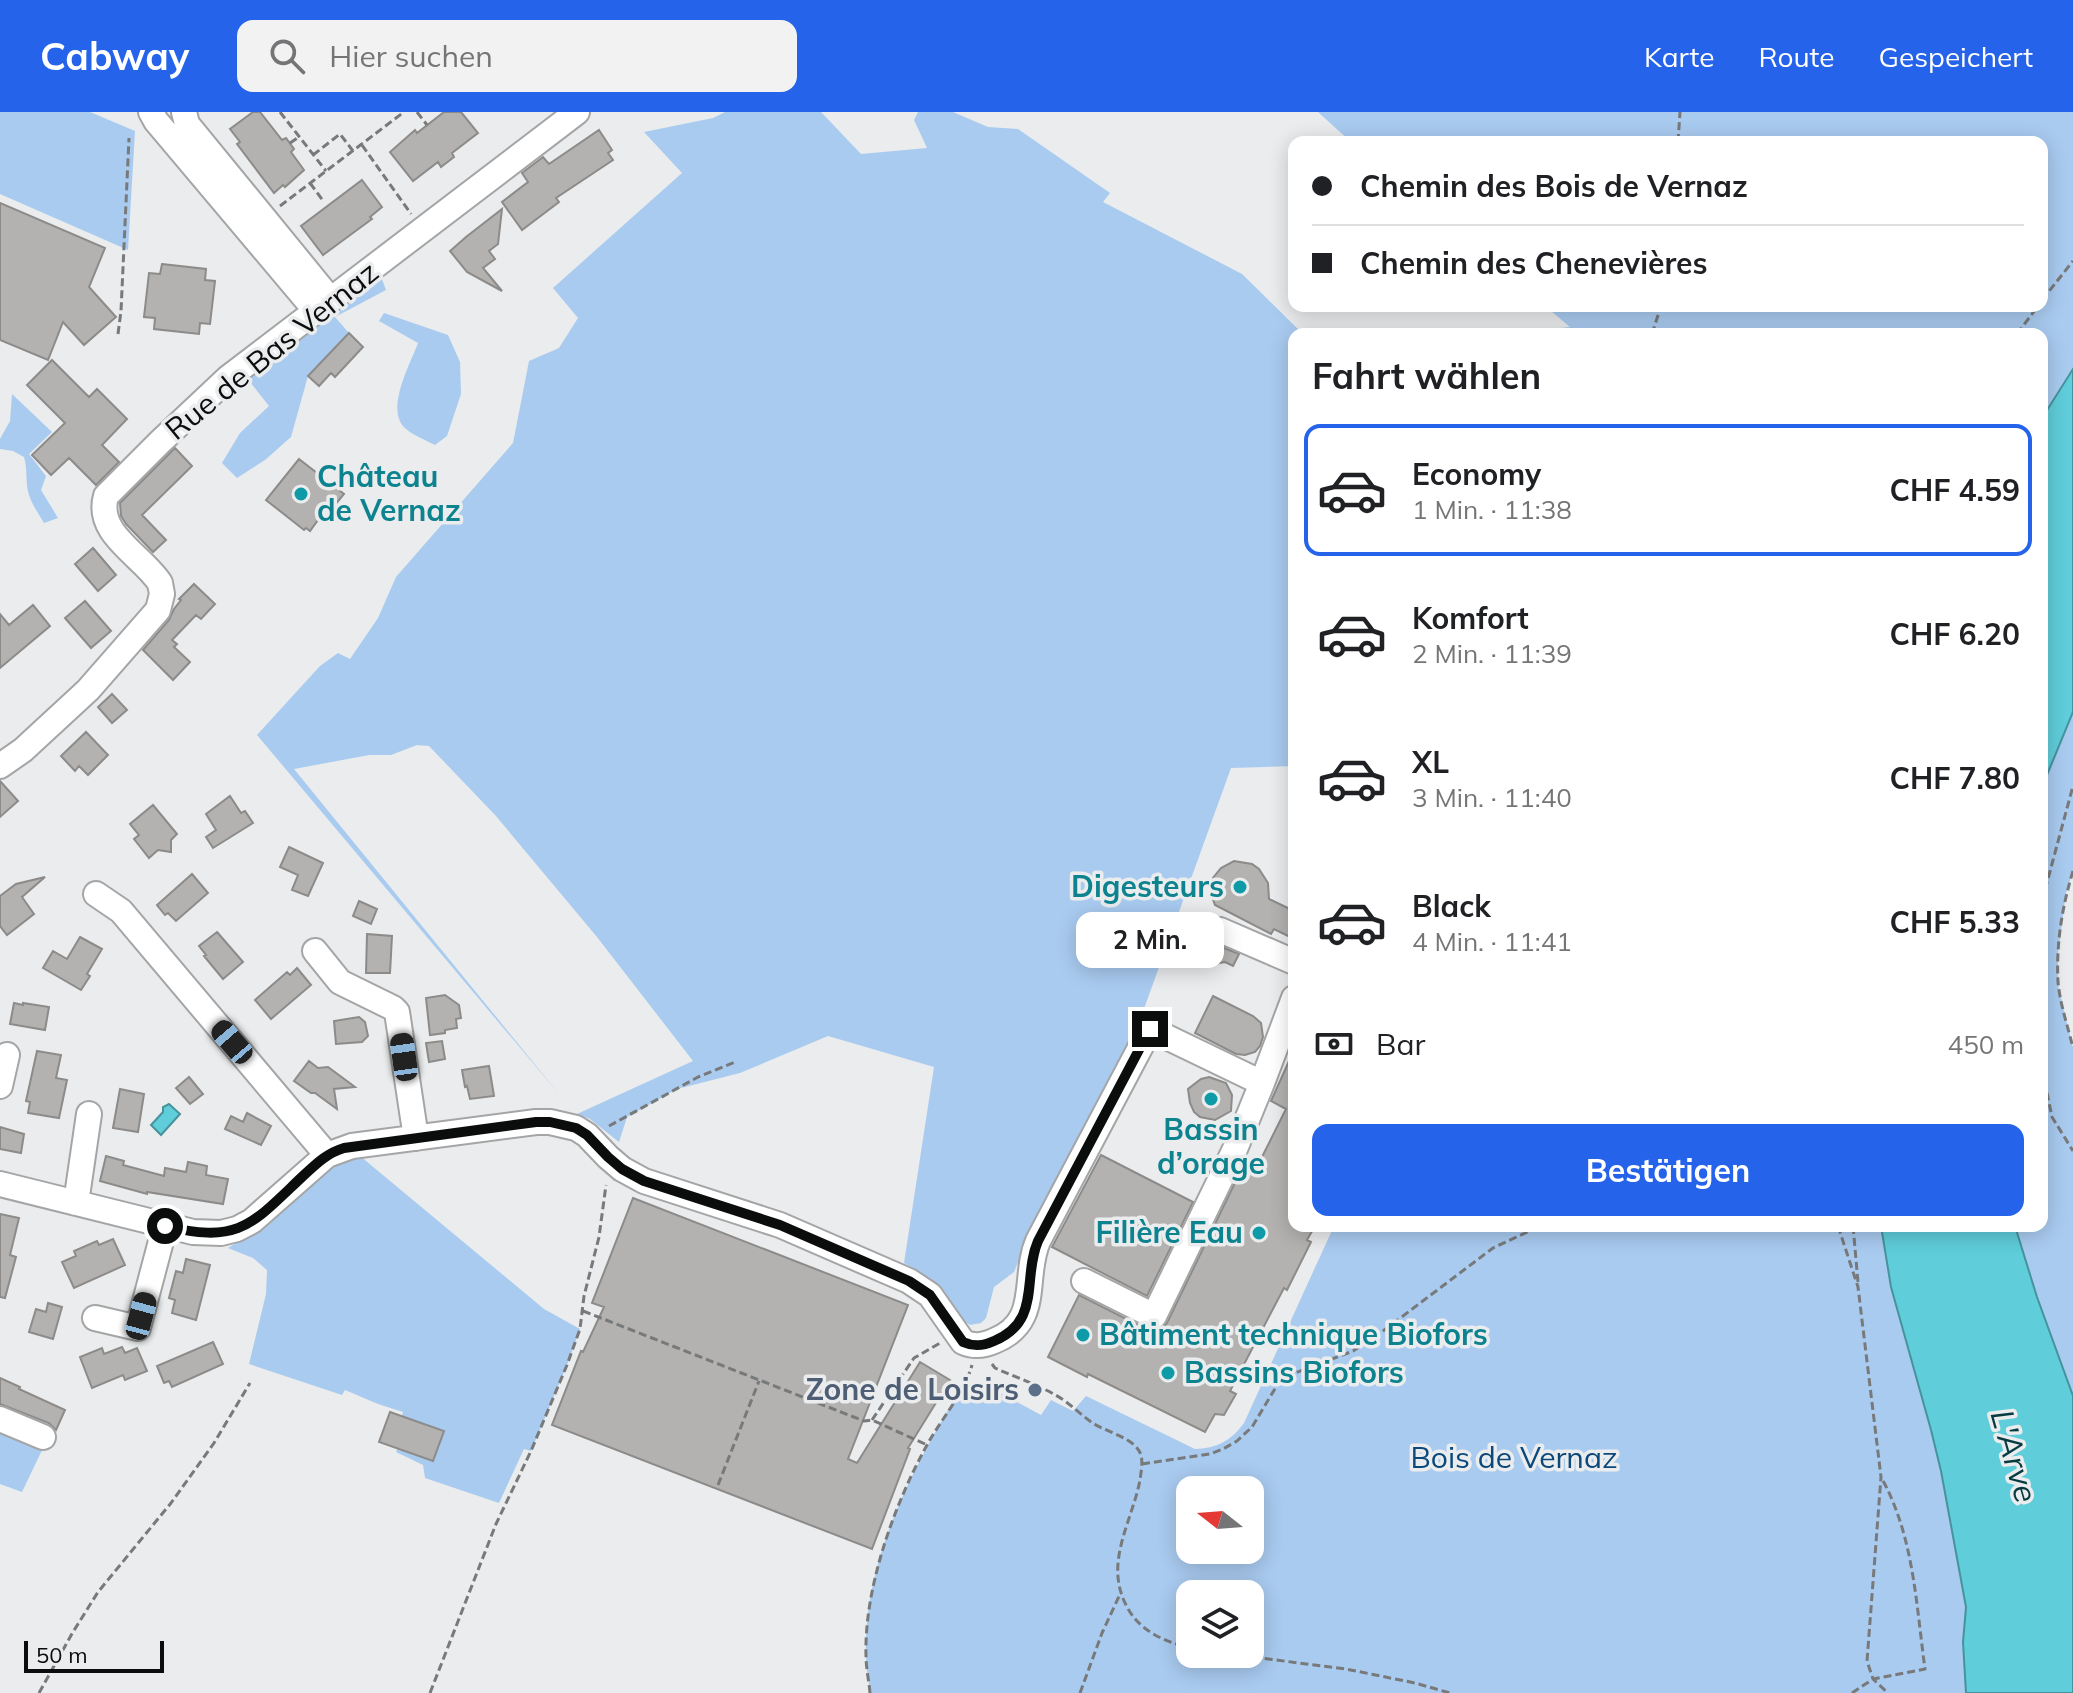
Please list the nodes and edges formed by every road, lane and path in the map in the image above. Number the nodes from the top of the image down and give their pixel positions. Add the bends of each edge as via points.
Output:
1 (151, 112) edge
2 (184, 112) edge
3 (280, 112) edge
4 (404, 112) edge
5 (417, 112) edge
6 (577, 112) edge
7 (1680, 112) edge
8 (427, 125) dead end
9 (1678, 136) edge
10 (299, 137) junction
11 (129, 138) dead end
12 (290, 143) dead end
13 (362, 144) junction
14 (353, 151) junction
15 (313, 155) junction
16 (326, 171) junction
17 (310, 183) junction
18 (324, 202) dead end
19 (264, 218) junction
20 (423, 230) junction
21 (2073, 261) edge
22 (2048, 292) edge
23 (323, 305) junction
24 (118, 334) dead end
25 (0, 766) edge
26 (2073, 786) edge
27 (2073, 871) edge
28 (2048, 879) edge
29 (96, 894) dead end
30 (1220, 930) dead end
31 (315, 951) dead end
32 (1288, 959) edge
33 (1288, 1014) edge
34 (2073, 1048) edge
35 (7, 1055) dead end
36 (735, 1062) dead end
37 (1262, 1083) junction
38 (0, 1086) edge
39 (2048, 1098) edge
40 (89, 1114) dead end
41 (587, 1135) junction
42 (416, 1138) junction
43 (2073, 1151) edge
44 (327, 1155) junction
45 (608, 1157) junction
46 (0, 1184) edge
47 (76, 1203) junction
48 (165, 1226) junction
49 (1527, 1232) edge
50 (1840, 1232) edge
51 (1853, 1232) edge
52 (1084, 1281) dead end
53 (1858, 1287) junction
54 (583, 1311) junction
55 (95, 1318) dead end
56 (967, 1340) junction
57 (995, 1368) dead end
58 (759, 1381) junction
59 (250, 1383) dead end
60 (0, 1419) edge
61 (872, 1420) junction
62 (43, 1437) dead end
63 (927, 1445) junction
64 (1142, 1464) junction
65 (1881, 1477) junction
66 (718, 1485) dead end
67 (1121, 1592) junction
68 (1176, 1644) edge
69 (1264, 1658) edge
70 (1873, 1679) junction
71 (39, 1693) edge
72 (430, 1693) edge
73 (870, 1693) edge
74 (1080, 1693) edge
75 (1450, 1693) edge
76 (1852, 1693) edge
77 (1888, 1693) edge

1 - 23 street
2 - 19 street via 187,124
3 - 10 path
4 - 13 path
5 - 8 path
6 - 20 street, Rue de Bas Vernaz
7 - 9 path
10 - 12 path
10 - 15 path
11 - 24 path
13 - 14 path
13 - 20 path
14 - 15 path via 340,134
14 - 16 path
15 - 16 path
16 - 17 path
17 - 18 path
17 - 19 path
19 - 23 street
20 - 23 street, Rue de Bas Vernaz
21 - 22 path
23 - 25 street, Rue de Bas Vernaz via 215,389 106,496 107,524 160,583 158,610 88,690
26 - 28 path
27 - 34 path via 2058,953 2058,985
29 - 44 street via 121,911
30 - 32 street
31 - 42 street via 340,982 399,1015
33 - 37 street
35 - 38 street
36 - 41 path
37 - 52 street via 1154,1316
37 - 56 street via 1150,1029 1038,1241 1026,1312 1005,1336 990,1343
39 - 43 path via 2052,1117
40 - 47 street
41 - 42 street via 576,1128 536,1122
41 - 45 street
42 - 44 street
44 - 48 street via 266,1211 237,1229 214,1234
45 - 54 path
45 - 56 street via 644,1181 780,1225 909,1281 930,1295
46 - 47 street
47 - 48 street
48 - 55 street via 138,1328
49 - 64 path via 1493,1248 1353,1351 1279,1382 1252,1427 1237,1441 1210,1454
50 - 53 path
51 - 53 path
53 - 65 path
54 - 58 path
54 - 72 path via 567,1365 496,1524
56 - 61 path via 914,1358
56 - 63 path via 970,1372
57 - 64 path via 1060,1398 1095,1425 1134,1445
58 - 61 path
58 - 66 path
59 - 71 path via 157,1523 98,1592
60 - 62 street
61 - 63 path
63 - 73 path via 875,1574 867,1628
64 - 67 path via 1118,1555
65 - 70 path via 1867,1661
65 - 70 path via 1909,1547 1925,1669
67 - 68 path via 1132,1615 1152,1634
67 - 74 path
69 - 75 path via 1346,1669
70 - 76 path
70 - 77 path

